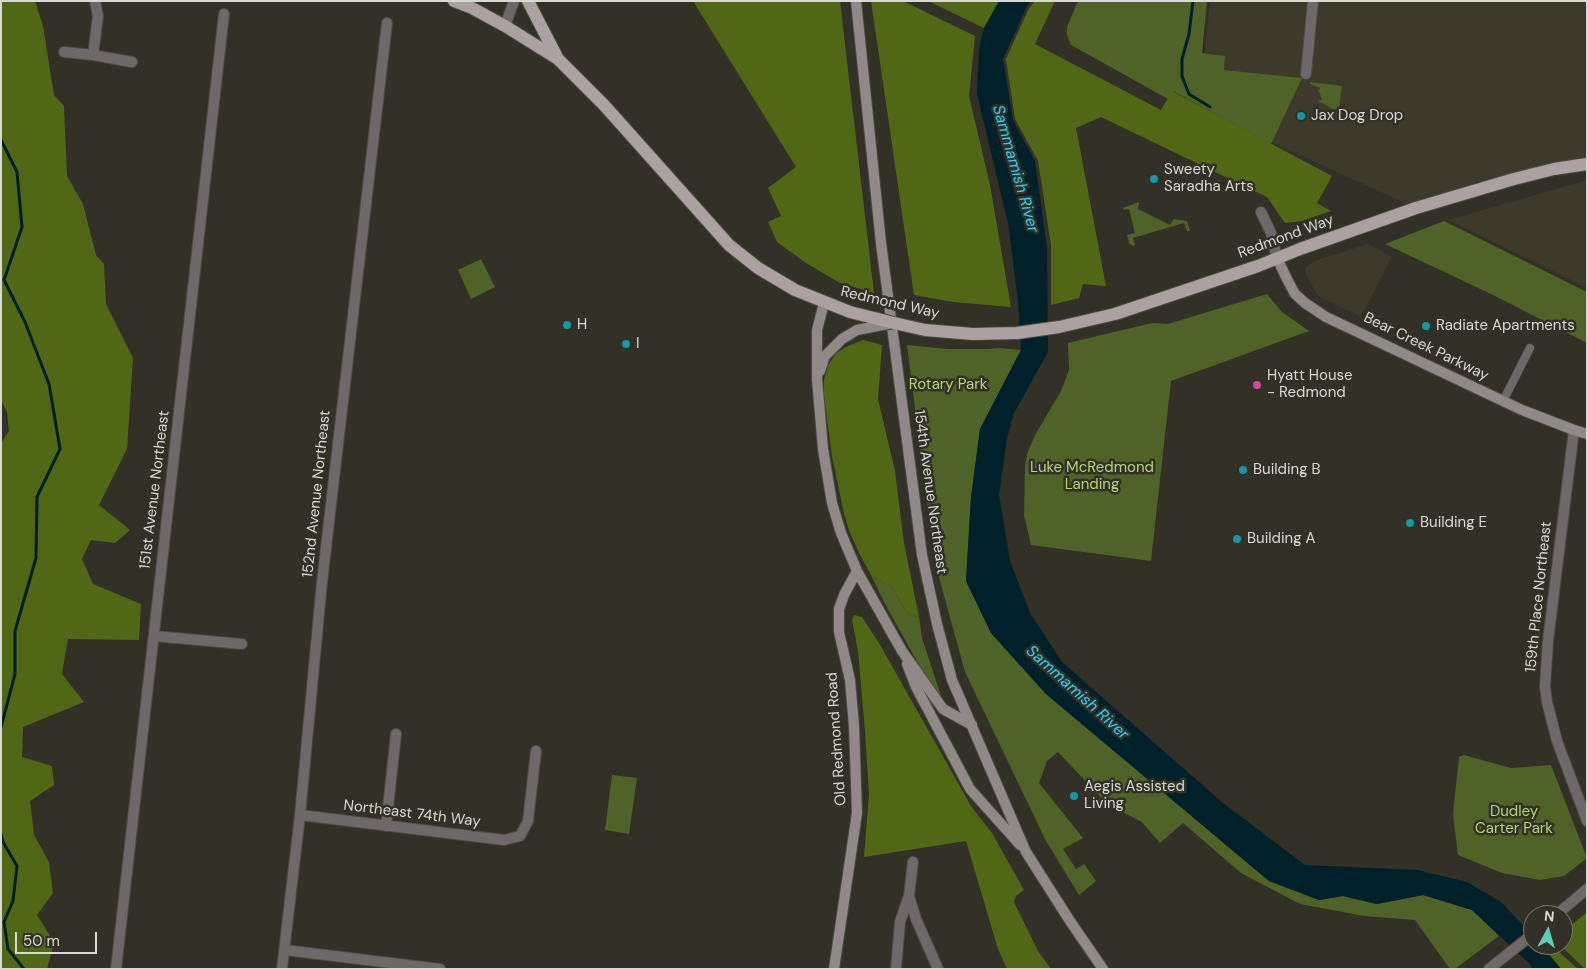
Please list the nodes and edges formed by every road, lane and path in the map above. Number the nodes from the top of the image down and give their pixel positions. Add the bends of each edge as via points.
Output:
1 (96, 1) edge
2 (454, 1) edge
3 (514, 1) edge
4 (528, 1) edge
5 (856, 1) edge
6 (1313, 1) edge
7 (224, 14) dead end
8 (387, 23) dead end
9 (505, 26) junction
10 (64, 52) dead end
11 (93, 56) junction
12 (558, 59) junction
13 (132, 62) dead end
14 (1306, 74) dead end
15 (1587, 164) edge
16 (1261, 212) dead end
17 (1278, 258) junction
18 (824, 302) junction
19 (894, 323) junction
20 (1530, 348) dead end
21 (817, 379) junction
22 (1503, 401) junction
23 (1574, 430) junction
24 (1587, 434) edge
25 (857, 571) junction
26 (154, 636) junction
27 (242, 644) dead end
28 (902, 651) junction
29 (972, 725) junction
30 (396, 734) dead end
31 (536, 751) dead end
32 (300, 815) junction
33 (1587, 821) edge
34 (386, 826) junction
35 (1026, 852) junction
36 (913, 862) dead end
37 (1587, 889) edge
38 (909, 896) junction
39 (1568, 905) edge
40 (1523, 942) edge
41 (285, 950) junction
42 (116, 969) edge
43 (282, 969) edge
44 (440, 969) edge
45 (834, 969) edge
46 (896, 969) edge
47 (938, 969) edge
48 (1103, 969) edge
49 (1489, 969) edge

1 - 11 street via 98,16
2 - 9 main road, Redmond Way
3 - 9 street
4 - 12 main road
5 - 29 main road, 154th Avenue Northeast via 881,243 922,555 951,674
6 - 14 street
7 - 26 street, 151st Avenue Northeast
8 - 32 street, 152nd Avenue Northeast via 323,573
9 - 12 main road, Redmond Way
10 - 11 street
11 - 13 street
12 - 18 main road, Redmond Way via 599,99 729,245 758,268 795,290
15 - 17 main road, Redmond Way via 1514,178 1416,208
16 - 17 street
17 - 19 main road, Redmond Way via 1115,314 1018,333 973,334 925,330
17 - 22 main road, Bear Creek Parkway via 1295,294 1304,303
18 - 19 main road, Redmond Way, bridge
18 - 21 main road via 817,330
19 - 21 main road, bridge via 857,330 842,339 825,356
20 - 22 street
21 - 25 main road via 832,503
22 - 23 main road, Bear Creek Parkway
23 - 24 main road, Bear Creek Parkway
23 - 33 street, 159th Place Northeast via 1545,686 1557,741
25 - 28 main road
25 - 45 main road, Old Redmond Road via 839,609 839,632 850,680 857,813
26 - 27 street
26 - 42 street, 151st Avenue Northeast
28 - 29 main road via 943,709
28 - 35 main road via 916,687 970,789
29 - 35 main road, 154th Avenue Northeast
30 - 34 street
31 - 34 street, Northeast 74th Way via 528,821 520,836 504,840
32 - 34 street, Northeast 74th Way
32 - 41 street, 152nd Avenue Northeast
35 - 48 main road
36 - 38 street
37 - 39 street
38 - 46 street via 900,922
38 - 47 street
40 - 49 street
41 - 43 street, 152nd Avenue Northeast
41 - 44 street

